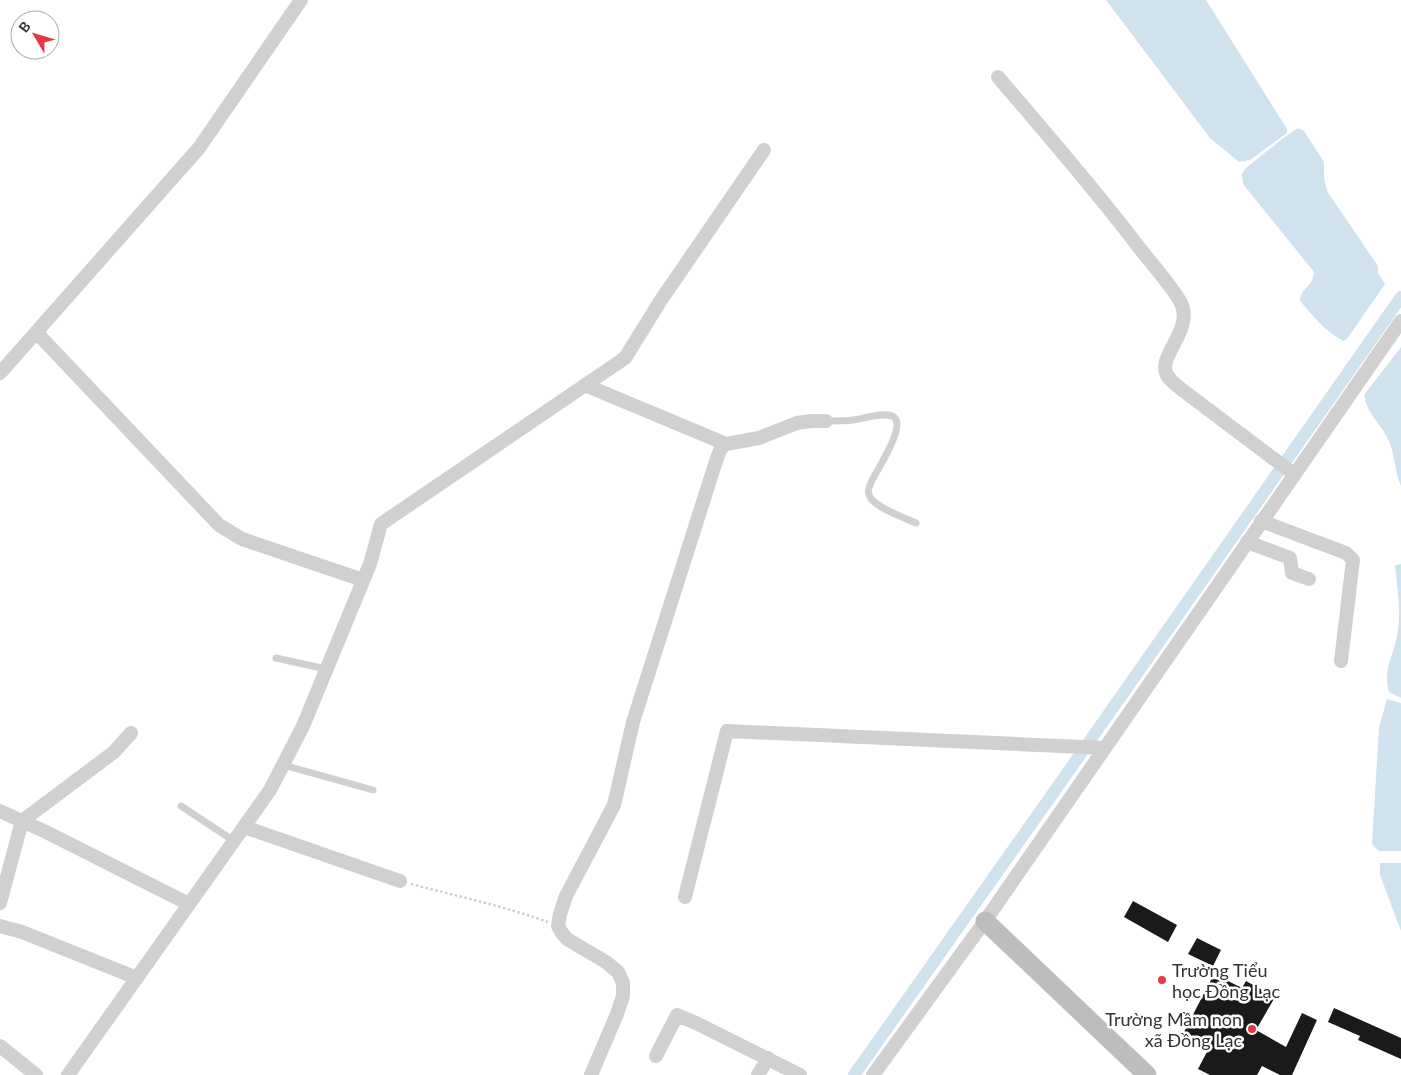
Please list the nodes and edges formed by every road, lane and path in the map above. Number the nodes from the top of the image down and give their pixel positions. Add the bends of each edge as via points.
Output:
1 (301, 0) edge
2 (998, 77) dead end
3 (764, 150) dead end
4 (1401, 321) edge
5 (36, 332) junction
6 (3, 365) edge
7 (585, 385) junction
8 (826, 422) joint
9 (726, 444) junction
10 (1291, 472) junction
11 (1261, 521) junction
12 (916, 523) dead end
13 (1247, 542) junction
14 (1309, 579) dead end
15 (363, 580) junction
16 (276, 658) dead end
17 (1340, 662) dead end
18 (326, 669) junction
19 (131, 733) dead end
20 (1105, 748) junction
21 (283, 765) junction
22 (373, 790) dead end
23 (181, 806) dead end
24 (0, 811) edge
25 (22, 821) junction
26 (244, 827) junction
27 (234, 841) junction
28 (400, 881) joint
29 (685, 897) dead end
30 (0, 903) edge
31 (189, 904) junction
32 (985, 921) junction
33 (0, 926) edge
34 (558, 926) junction
35 (137, 978) junction
36 (0, 1046) edge
37 (656, 1056) dead end
38 (768, 1058) junction
39 (36, 1075) edge
40 (68, 1075) edge
41 (591, 1075) edge
42 (758, 1075) edge
43 (800, 1075) edge
44 (873, 1075) edge
45 (1147, 1075) edge

1 - 5 street via 199,148
2 - 10 street via 1116,218 1182,306 1185,314 1167,360 1167,375
3 - 7 street via 625,358
4 - 10 street
5 - 6 street
5 - 15 street via 219,525 242,539
7 - 9 street
7 - 15 street via 381,524
8 - 9 street via 797,423 759,438
8 - 12 lane via 882,415 895,418 895,432 870,483 869,494 875,503
9 - 34 street via 717,458 633,722 614,805 566,896
10 - 11 street
11 - 13 street
11 - 17 street via 1346,553 1353,560
13 - 14 street via 1290,558 1292,573
13 - 20 street
15 - 18 street
16 - 18 lane
18 - 21 street
19 - 25 street via 114,752
20 - 29 street via 727,731
20 - 32 street
21 - 22 lane
21 - 26 street
23 - 27 lane
24 - 25 street
25 - 30 street
25 - 31 street
26 - 27 street
26 - 28 street
27 - 31 street
28 - 34 path via 527,914
31 - 35 street
32 - 44 street
32 - 45 street
33 - 35 street
34 - 41 street via 567,939 618,972 623,983 618,1014
35 - 40 street
36 - 39 street
37 - 38 street via 677,1015
38 - 42 street
38 - 43 street

